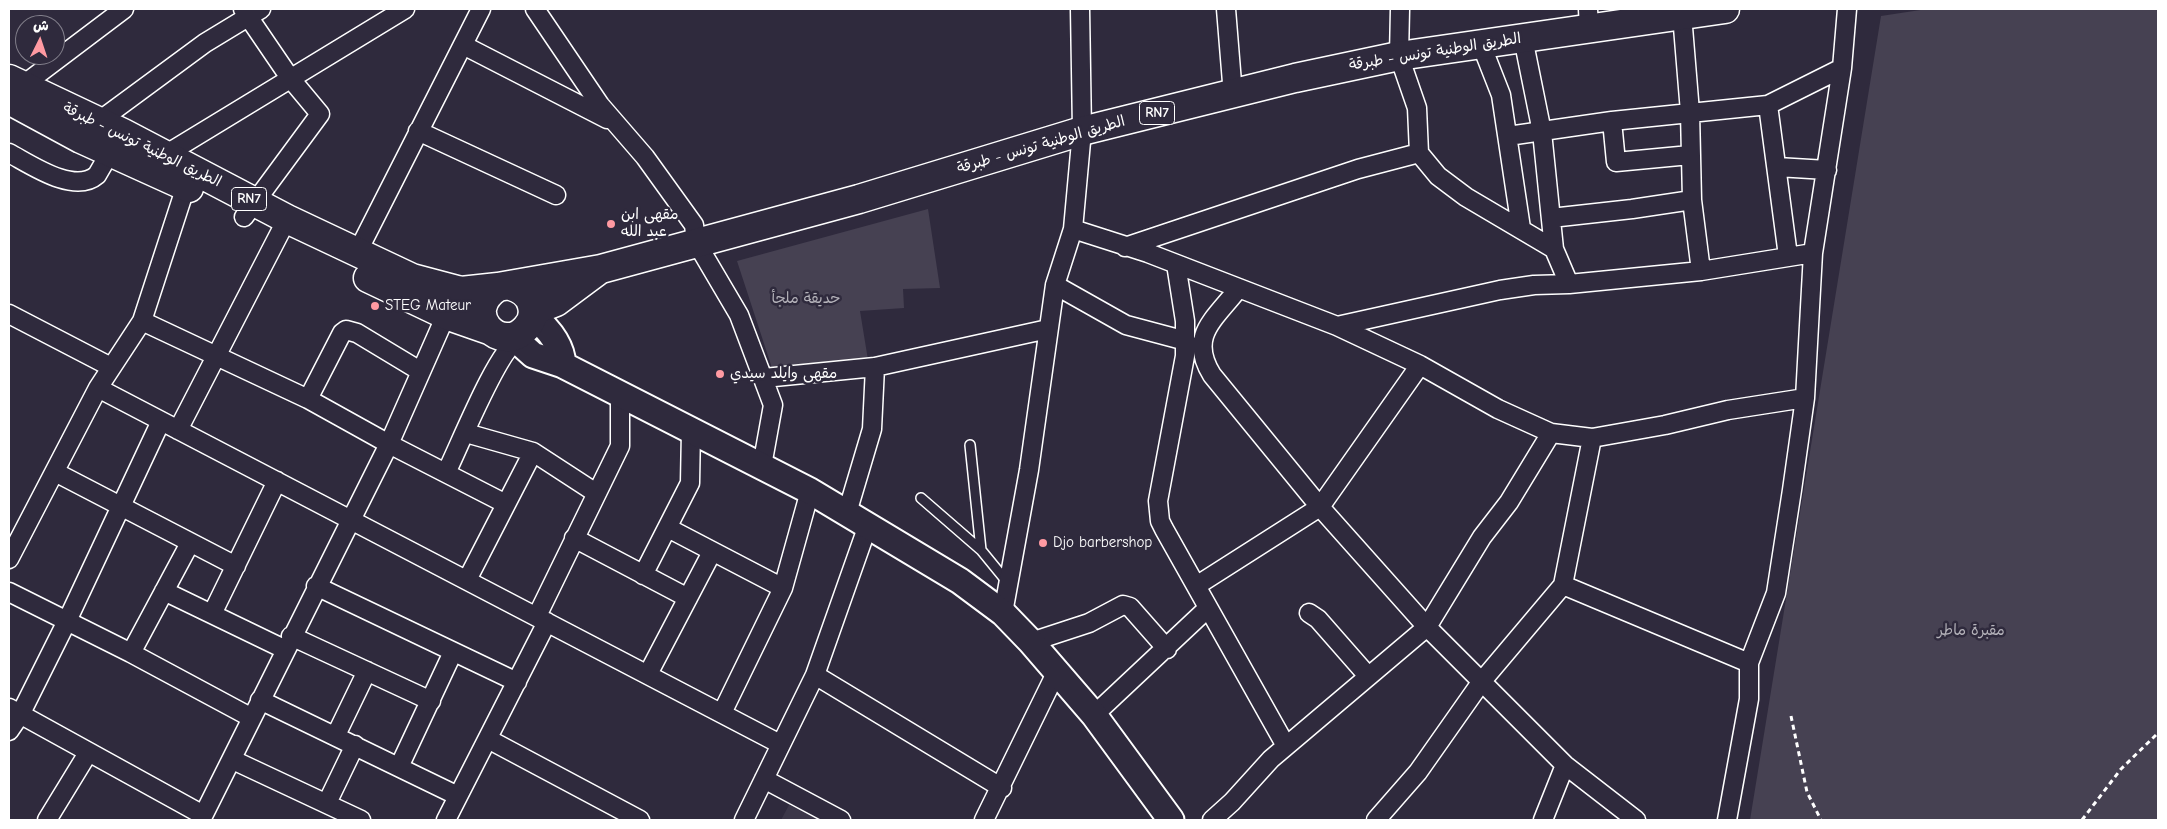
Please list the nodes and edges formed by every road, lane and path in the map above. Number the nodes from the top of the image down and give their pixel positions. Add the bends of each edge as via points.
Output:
1 (124, 9) edge
2 (405, 9) edge
3 (481, 9) edge
4 (535, 9) edge
5 (1080, 9) edge
6 (1226, 9) edge
7 (1400, 9) edge
8 (1725, 9) edge
9 (1847, 9) edge
10 (251, 11) edge
11 (1675, 13) edge
12 (1589, 19) edge
13 (1523, 38) junction
14 (1481, 44) junction
15 (463, 45) junction
16 (1399, 56) junction
17 (1842, 68) junction
18 (290, 78) junction
19 (13, 88) edge
20 (1233, 95) junction
21 (1768, 105) junction
22 (1690, 112) junction
23 (1612, 121) junction
24 (614, 122) junction
25 (88, 130) junction
26 (418, 131) junction
27 (1082, 131) junction
28 (1542, 132) junction
29 (1508, 136) junction
30 (116, 143) junction
31 (9, 153) edge
32 (1419, 153) junction
33 (165, 155) junction
34 (1690, 155) junction
35 (1777, 167) junction
36 (1827, 170) junction
37 (186, 186) junction
38 (556, 195) dead end
39 (1692, 200) junction
40 (249, 210) junction
41 (1551, 218) junction
42 (283, 227) junction
43 (1520, 228) junction
44 (1073, 229) junction
45 (696, 242) junction
46 (1125, 247) junction
47 (1554, 249) junction
48 (357, 253) junction
49 (1813, 253) junction
50 (1788, 256) junction
51 (1176, 264) junction
52 (601, 270) junction
53 (1701, 271) junction
54 (1570, 284) junction
55 (1055, 285) junction
56 (505, 286) junction
57 (1238, 289) junction
58 (533, 313) junction
59 (9, 314) edge
60 (446, 315) junction
61 (142, 321) junction
62 (1337, 326) junction
63 (1048, 329) junction
64 (506, 336) junction
65 (1191, 351) junction
66 (216, 355) junction
67 (563, 365) junction
68 (1420, 365) junction
69 (111, 367) junction
70 (875, 368) junction
71 (420, 371) junction
72 (764, 378) junction
73 (98, 388) junction
74 (620, 395) junction
75 (1805, 398) junction
76 (308, 399) junction
77 (161, 421) junction
78 (178, 430) junction
79 (691, 430) junction
80 (466, 433) junction
81 (1551, 433) junction
82 (1592, 438) junction
83 (388, 444) junction
84 (970, 445) dead end
85 (533, 452) junction
86 (762, 466) junction
87 (55, 472) junction
88 (446, 473) junction
89 (277, 482) junction
90 (810, 491) junction
91 (596, 493) junction
92 (921, 498) dead end
93 (506, 504) junction
94 (120, 506) junction
95 (1320, 507) junction
96 (857, 519) junction
97 (350, 520) junction
98 (668, 528) junction
99 (574, 538) junction
100 (190, 543) junction
101 (980, 550) junction
102 (712, 552) junction
103 (9, 559) edge
104 (236, 566) junction
105 (644, 575) junction
106 (467, 580) junction
107 (1008, 583) junction
108 (1563, 585) junction
109 (316, 586) junction
110 (1196, 586) junction
111 (783, 588) junction
112 (164, 591) junction
113 (9, 592) edge
114 (688, 598) junction
115 (1208, 608) junction
116 (1003, 613) junction
117 (1309, 613) dead end
118 (212, 614) junction
119 (542, 619) junction
120 (68, 621) junction
121 (1427, 627) junction
122 (288, 642) junction
123 (1031, 642) junction
124 (1167, 649) junction
125 (453, 652) junction
126 (131, 654) junction
127 (1749, 663) junction
128 (367, 671) junction
129 (1056, 673) junction
130 (648, 674) junction
131 (815, 675) junction
132 (1368, 676) junction
133 (1482, 681) junction
134 (518, 682) junction
135 (260, 700) junction
136 (431, 701) junction
137 (14, 712) edge
138 (722, 713) junction
139 (1094, 715) junction
140 (1790, 716) dead end
141 (252, 718) junction
142 (9, 731) edge
143 (2158, 733) edge
144 (336, 735) junction
145 (488, 739) junction
146 (780, 744) junction
147 (355, 745) junction
148 (1286, 746) junction
149 (88, 753) junction
150 (233, 760) junction
151 (1565, 765) junction
152 (399, 767) junction
153 (764, 779) junction
154 (1002, 788) junction
155 (458, 796) junction
156 (327, 803) junction
157 (202, 818) edge
158 (1168, 819) edge
159 (46, 820) edge
160 (361, 820) edge
161 (446, 820) edge
162 (640, 820) edge
163 (744, 820) edge
164 (841, 820) edge
165 (984, 820) edge
166 (1212, 820) edge
167 (1376, 820) edge
168 (1543, 820) edge
169 (1636, 820) edge
170 (1727, 820) edge
171 (1821, 820) edge
172 (2082, 820) edge

1 - 19 street
2 - 18 street
3 - 15 street
4 - 24 street
5 - 27 street
6 - 20 street
7 - 16 street
8 - 11 main road, الطريق الوطنية تونس - طبرقة / RN7
9 - 17 street
10 - 18 street
10 - 25 street
11 - 12 main road, الطريق الوطنية تونس - طبرقة / RN7
11 - 22 street
12 - 13 main road, الطريق الوطنية تونس - طبرقة / RN7
13 - 14 main road, الطريق الوطنية تونس - طبرقة / RN7
13 - 28 street
14 - 16 main road, الطريق الوطنية تونس - طبرقة / RN7
14 - 29 street via 1501,95
15 - 24 street
15 - 26 street
16 - 20 main road, الطريق الوطنية تونس - طبرقة / RN7
16 - 32 street via 1417,108
17 - 21 street
17 - 36 street
18 - 33 street
18 - 40 street via 320,114
19 - 25 main road, الطريق الوطنية تونس - طبرقة / RN7
20 - 27 main road, الطريق الوطنية تونس - طبرقة / RN7
21 - 22 street
21 - 35 street
22 - 23 street
22 - 34 street
23 - 28 street
23 - 34 street via 1616,162
24 - 45 street via 686,212 694,225
25 - 30 main road, الطريق الوطنية تونس - طبرقة / RN7
26 - 38 street
26 - 48 street
27 - 44 street
27 - 45 main road, الطريق الوطنية تونس - طبرقة / RN7 via 859,200
28 - 29 street
28 - 41 street
29 - 43 street
30 - 31 street via 97,175 78,182 53,176
30 - 33 main road, الطريق الوطنية تونس - طبرقة / RN7
30 - 37 main road, الطريق الوطنية تونس - طبرقة / RN7
32 - 43 street via 1438,176 1466,197
32 - 46 street via 1358,169
33 - 40 main road, الطريق الوطنية تونس - طبرقة / RN7
34 - 39 street
35 - 36 street
35 - 50 street
36 - 49 street
37 - 40 main road, الطريق الوطنية تونس - طبرقة / RN7
37 - 61 street
39 - 41 street
39 - 53 street
40 - 42 main road, الطريق الوطنية تونس - طبرقة / RN7
41 - 47 street
42 - 48 main road, الطريق الوطنية تونس - طبرقة / RN7
42 - 60 main road, الطريق الوطنية تونس - طبرقة / RN7
42 - 66 street
43 - 47 street
44 - 46 street
44 - 55 street
45 - 52 main road, الطريق الوطنية تونس - طبرقة / RN7
45 - 72 street via 739,315
46 - 51 street
47 - 54 street
48 - 56 main road, الطريق الوطنية تونس - طبرقة / RN7 via 437,286 460,291
49 - 50 street
49 - 75 street
50 - 53 street
51 - 57 street
51 - 65 street
52 - 56 main road, الطريق الوطنية تونس - طبرقة / RN7
52 - 58 main road, الطريق الوطنية تونس - طبرقة / RN7 via 556,302
53 - 54 street
54 - 62 street via 1500,290
55 - 63 street
55 - 65 street via 1126,326
56 - 58 main road via 524,292 532,304
56 - 64 main road via 486,297 481,311 483,321
57 - 62 street
57 - 65 street via 1204,335 1201,349
58 - 64 main road via 525,330
58 - 67 main road via 559,346
59 - 69 street
60 - 64 main road, الطريق الوطنية تونس - طبرقة / RN7
60 - 71 street
61 - 66 street
61 - 69 street
62 - 68 street
63 - 70 street
63 - 107 street via 1029,470
64 - 67 main road via 534,355
64 - 80 street via 506,349
65 - 95 street
65 - 110 street via 1157,506 1160,521
66 - 76 street
66 - 78 street
67 - 74 main road
68 - 81 street via 1498,409
68 - 95 street
69 - 73 street
70 - 72 street
70 - 96 street via 872,429
71 - 76 street via 357,333 346,330
71 - 83 street
72 - 86 street via 773,404
73 - 77 street
73 - 87 street
74 - 79 main road
74 - 91 street via 620,446
75 - 82 street
75 - 127 street via 1776,593
76 - 83 street
77 - 78 street
77 - 94 street
78 - 89 street
79 - 86 main road
79 - 98 street via 690,483
80 - 85 street
80 - 88 street
81 - 82 street
81 - 121 street
82 - 108 street
83 - 88 street
83 - 97 street
84 - 101 lane
85 - 91 street
85 - 93 street
86 - 90 main road
87 - 94 street
87 - 103 street
88 - 93 street
89 - 97 street
89 - 104 street
90 - 96 main road
90 - 111 street
91 - 99 street
92 - 101 lane
93 - 106 street
94 - 100 street
94 - 120 street
95 - 110 street
95 - 121 street
96 - 116 main road via 943,569
96 - 131 street
97 - 106 street
97 - 109 street
98 - 102 street
98 - 105 street
99 - 105 street
99 - 119 street
100 - 104 street
100 - 112 street
101 - 107 lane
102 - 111 street
102 - 114 street
104 - 118 street
105 - 114 street
106 - 119 street
107 - 116 street
108 - 127 street
108 - 133 street
109 - 122 street
109 - 125 street
110 - 115 street
111 - 138 street
112 - 118 street
112 - 126 street
113 - 120 street
114 - 130 street
115 - 124 street
115 - 148 street
116 - 123 main road
117 - 132 street
118 - 122 street
119 - 130 street
119 - 134 street
120 - 126 street
120 - 137 street
121 - 132 street
121 - 133 street
122 - 128 street
122 - 135 street
123 - 124 street via 1090,623 1123,605 1130,607
123 - 129 main road
124 - 139 street
125 - 134 street
125 - 136 street
126 - 141 street
127 - 170 street via 1749,699
128 - 136 street
128 - 144 street
129 - 139 main road
129 - 154 street
130 - 138 street
131 - 146 street
131 - 154 street
132 - 148 street
133 - 151 street
133 - 167 street via 1418,772
134 - 145 street
135 - 141 street
135 - 144 street
136 - 152 street
137 - 142 street
137 - 149 street
138 - 146 street
139 - 158 main road
140 - 171 path via 1807,792
141 - 150 street
143 - 172 path via 2121,769
144 - 147 street
145 - 155 street
145 - 162 street
146 - 153 street
147 - 152 street
147 - 156 street
148 - 166 street
149 - 157 street
149 - 159 street
150 - 156 street
150 - 157 street
151 - 168 street
151 - 169 street
152 - 155 street
153 - 163 street
153 - 164 street
154 - 165 street
155 - 161 street
156 - 160 street

